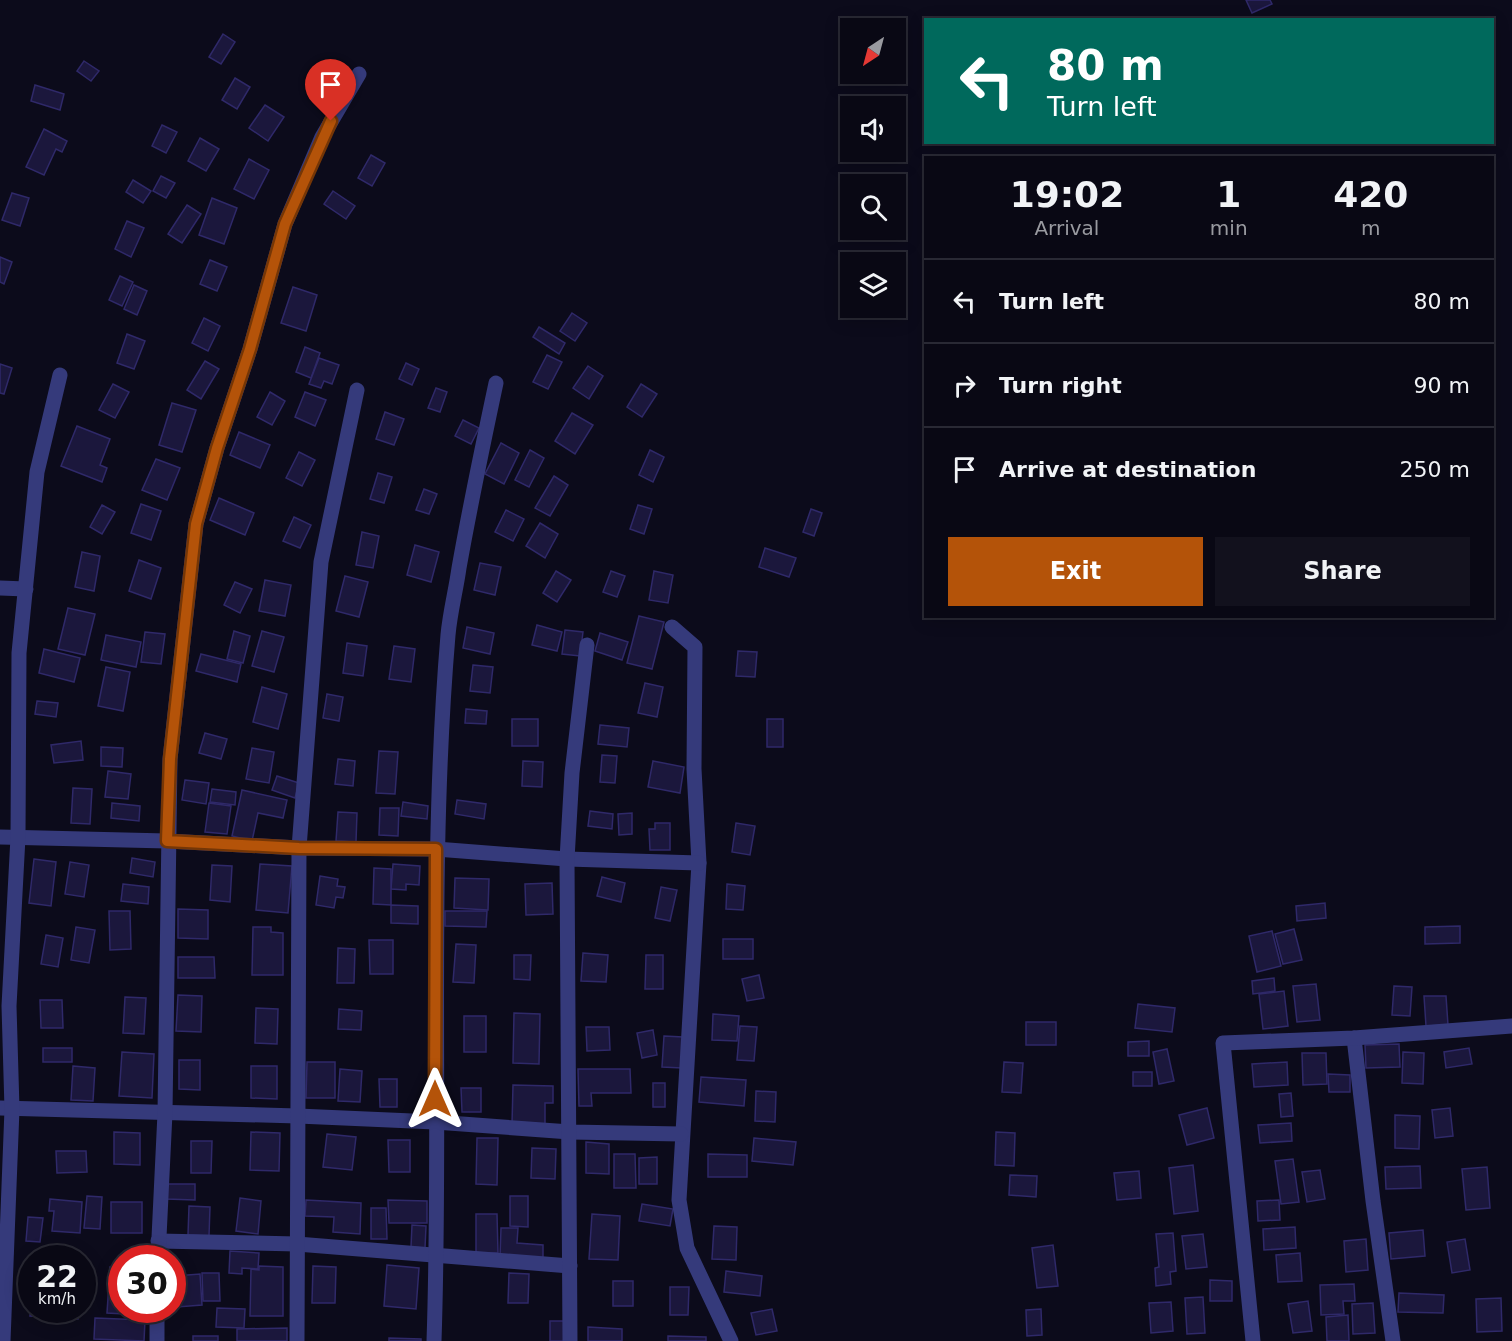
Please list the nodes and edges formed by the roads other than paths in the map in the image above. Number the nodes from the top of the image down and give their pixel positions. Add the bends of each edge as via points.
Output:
1 (358, 74) dead end
2 (60, 375) dead end
3 (496, 382) dead end
4 (357, 390) dead end
5 (0, 588) edge
6 (26, 589) junction
7 (672, 627) dead end
8 (587, 645) dead end
9 (0, 837) edge
10 (18, 837) junction
11 (167, 841) junction
12 (299, 848) junction
13 (436, 849) junction
14 (567, 859) junction
15 (699, 863) junction
16 (1512, 1026) edge
17 (1354, 1038) junction
18 (6, 1109) edge
19 (165, 1113) junction
20 (298, 1116) junction
21 (435, 1122) junction
22 (570, 1132) junction
23 (681, 1134) junction
24 (158, 1241) junction
25 (297, 1244) junction
26 (158, 1245) edge
27 (437, 1257) junction
28 (570, 1266) junction
29 (157, 1323) edge
30 (3, 1341) edge
31 (157, 1341) edge
32 (297, 1341) edge
33 (434, 1341) edge
34 (570, 1341) edge
35 (731, 1341) edge
36 (1253, 1341) edge
37 (1393, 1341) edge

1 - 11 street via 322,137 285,224 196,524 170,759
2 - 6 street via 37,472
3 - 13 street via 449,632
4 - 12 street via 321,562
5 - 6 street
6 - 10 street via 19,653
7 - 15 street via 695,647 694,769
8 - 14 street via 572,773
9 - 10 street
10 - 11 street
10 - 18 street
11 - 12 street
11 - 19 street
12 - 13 street
12 - 20 street
13 - 14 street
13 - 21 street
14 - 15 street
14 - 22 street
15 - 23 street
16 - 17 street
17 - 36 street via 1223,1043
17 - 37 street
18 - 19 street
18 - 30 street
19 - 20 street
19 - 24 street
20 - 21 street
20 - 25 street
21 - 22 street
21 - 27 street
22 - 23 street
22 - 28 street
23 - 35 street via 679,1200 687,1248
24 - 25 street
24 - 26 street
25 - 27 street
25 - 32 street
27 - 28 street
27 - 33 street
28 - 34 street
29 - 31 street

